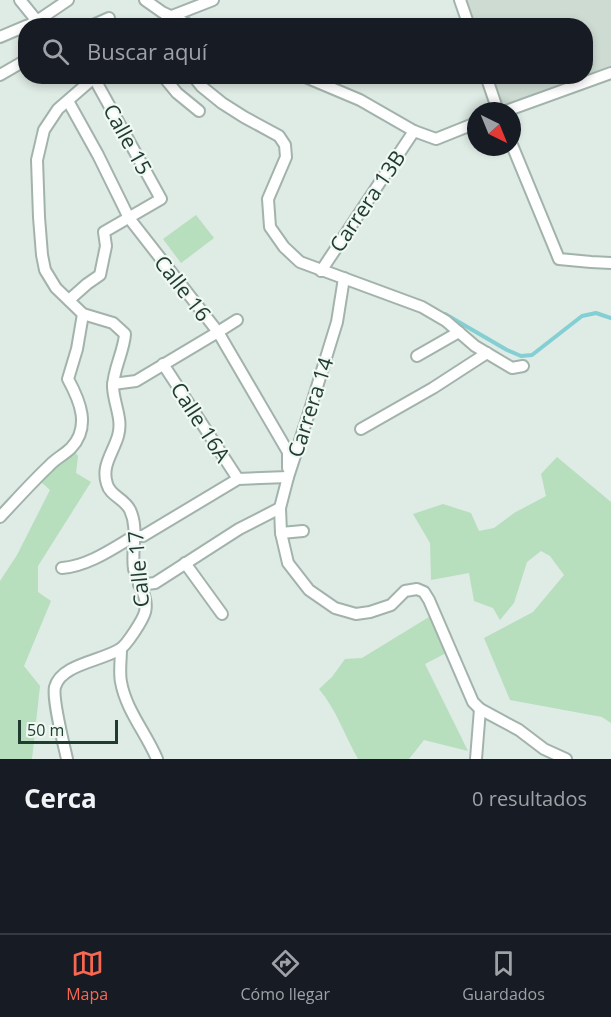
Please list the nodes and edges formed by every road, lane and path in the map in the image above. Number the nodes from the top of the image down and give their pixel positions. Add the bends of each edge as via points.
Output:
1 (20, 0) edge
2 (68, 0) edge
3 (145, 0) edge
4 (213, 0) edge
5 (460, 0) edge
6 (172, 16) junction
7 (28, 18) edge
8 (40, 18) edge
9 (169, 18) edge
10 (176, 18) edge
11 (466, 18) edge
12 (18, 29) edge
13 (0, 37) edge
14 (18, 65) edge
15 (611, 73) edge
16 (0, 75) edge
17 (593, 80) edge
18 (82, 84) edge
19 (87, 84) edge
20 (99, 84) edge
21 (170, 84) edge
22 (199, 84) edge
23 (322, 84) edge
24 (489, 84) edge
25 (581, 84) edge
26 (84, 87) junction
27 (68, 101) junction
28 (495, 102) edge
29 (521, 106) edge
30 (199, 111) dead end
31 (467, 127) edge
32 (414, 131) junction
33 (517, 156) edge
34 (129, 218) junction
35 (611, 263) edge
36 (321, 271) junction
37 (344, 278) junction
38 (69, 300) junction
39 (83, 314) junction
40 (237, 320) dead end
41 (218, 332) junction
42 (459, 332) junction
43 (487, 353) junction
44 (417, 356) dead end
45 (163, 364) junction
46 (523, 366) dead end
47 (113, 384) junction
48 (361, 429) dead end
49 (288, 477) junction
50 (238, 479) junction
51 (280, 508) junction
52 (0, 517) edge
53 (303, 531) dead end
54 (281, 533) junction
55 (134, 536) junction
56 (185, 563) junction
57 (62, 568) dead end
58 (139, 585) junction
59 (222, 614) dead end
60 (121, 649) junction
61 (480, 709) junction
62 (67, 759) edge
63 (157, 759) edge
64 (476, 759) edge
65 (566, 759) edge

1 - 7 street
2 - 8 street
3 - 6 street
4 - 6 street
5 - 11 street
6 - 9 street
6 - 10 street
12 - 13 street
14 - 16 street
15 - 17 street
18 - 26 street
19 - 26 street, Calle 17
20 - 34 street, Calle 15 via 162,199
21 - 30 street
22 - 36 street via 222,103 279,136 285,145 286,157 268,199 270,227 300,262
23 - 32 street via 360,100
24 - 28 street
25 - 29 street
26 - 27 street, Calle 17
27 - 34 street, Calle 16
27 - 38 street, Calle 17 via 44,130 37,160 37,183 45,270
31 - 32 street via 435,139
32 - 36 street, Carrera 13B
33 - 35 street via 559,259
34 - 38 street via 104,232 106,246 100,275
34 - 41 street, Calle 16
36 - 37 street
37 - 42 street via 422,307
37 - 49 street, Carrera 14 via 337,322
38 - 39 street, Calle 17
39 - 47 street, Calle 17 via 113,323 125,334
39 - 52 street via 68,379 83,417 81,431 72,447
40 - 41 street
41 - 45 street
41 - 49 street, Calle 16 via 288,452
42 - 43 street
42 - 44 street
43 - 46 street via 512,368
43 - 48 street
45 - 47 street via 136,381
45 - 50 street, Calle 16A
47 - 55 street, Calle 17 via 120,418 118,436 105,469 107,485 130,510
49 - 50 street, Carrera 14
49 - 51 street
50 - 55 street, Carrera 14 via 143,536
51 - 54 street
51 - 56 street
53 - 54 street
54 - 61 street via 288,563 309,590 335,608 356,614 370,612 390,605 405,591 424,592 473,702
55 - 57 street, Carrera 14 via 85,563
55 - 58 street, Calle 17 via 134,568
56 - 58 street via 154,583
56 - 59 street
58 - 60 street, Calle 17 via 145,610
60 - 62 street via 77,666 59,678 54,689
60 - 63 street via 121,681 128,705
61 - 64 street
61 - 65 street

